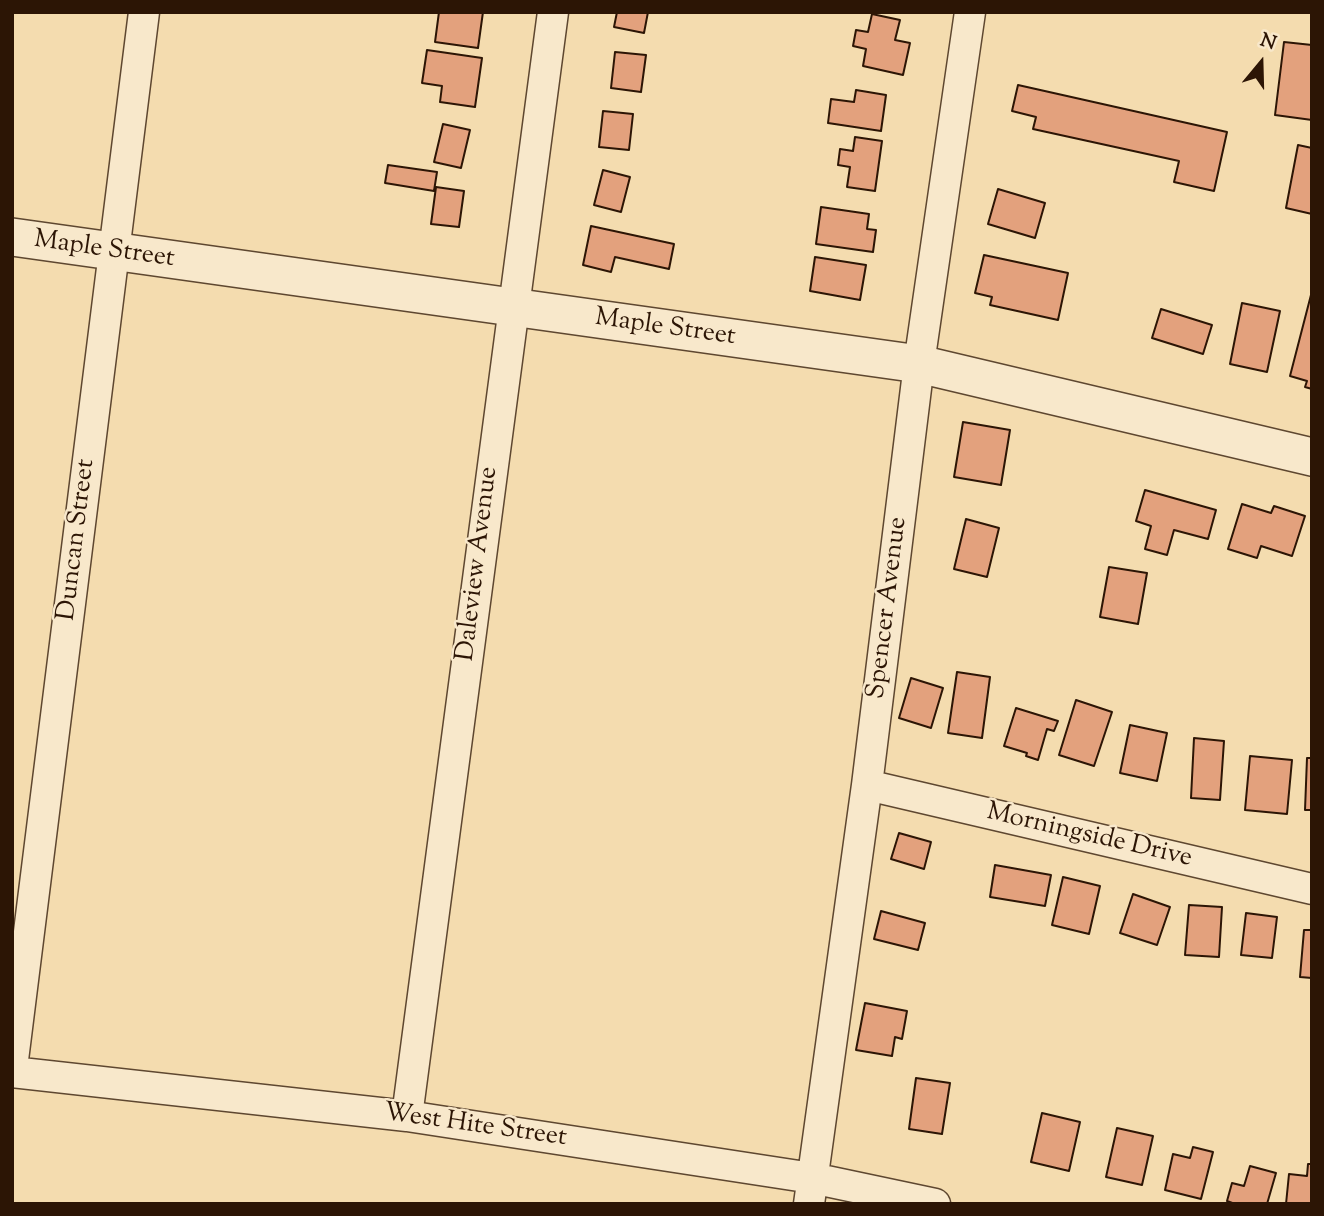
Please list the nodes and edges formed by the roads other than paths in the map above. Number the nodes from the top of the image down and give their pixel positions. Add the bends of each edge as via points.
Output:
1 (144, 12) edge
2 (553, 12) edge
3 (970, 12) edge
4 (12, 237) edge
5 (113, 253) junction
6 (513, 307) junction
7 (919, 364) junction
8 (1312, 457) edge
9 (867, 785) junction
10 (1312, 889) edge
11 (12, 1070) edge
12 (407, 1116) junction
13 (810, 1191) edge
14 (935, 1204) edge

1 - 5 street, Duncan Street
2 - 6 street, Daleview Avenue
3 - 7 street, Spencer Avenue
4 - 5 street, Maple Street
5 - 6 street, Maple Street
5 - 11 street, Duncan Street
6 - 7 street, Maple Street
6 - 12 street, Daleview Avenue
7 - 8 street, Maple Street
7 - 9 street, Spencer Avenue
9 - 10 street, Morningside Drive
9 - 13 street, Spencer Avenue
11 - 12 street, West Hite Street
12 - 13 street, West Hite Street
13 - 14 street, West Hite Street

